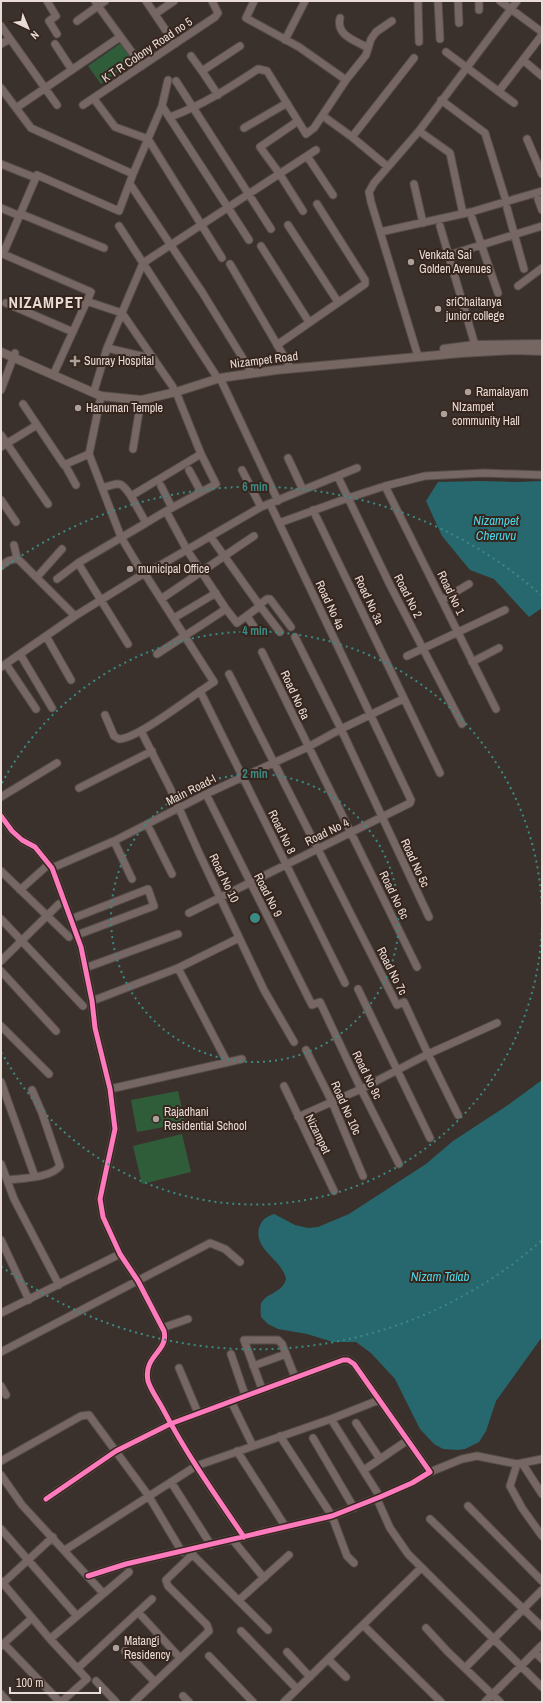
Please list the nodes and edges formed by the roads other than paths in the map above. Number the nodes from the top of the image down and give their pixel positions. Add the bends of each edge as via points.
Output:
1 (47, 1) edge
2 (105, 1) edge
3 (146, 1) edge
4 (174, 1) edge
5 (212, 1) edge
6 (254, 1) edge
7 (295, 1) edge
8 (418, 1) edge
9 (438, 1) edge
10 (458, 1) edge
11 (479, 1) edge
12 (500, 1) edge
13 (517, 1) edge
14 (97, 3) edge
15 (304, 3) edge
16 (479, 10) dead end
17 (510, 10) junction
18 (155, 14) junction
19 (340, 18) dead end
20 (77, 21) dead end
21 (392, 21) dead end
22 (459, 23) dead end
23 (1, 26) edge
24 (57, 34) dead end
25 (542, 34) edge
26 (120, 37) junction
27 (10, 39) junction
28 (440, 39) dead end
29 (285, 40) junction
30 (419, 42) dead end
31 (1, 44) edge
32 (55, 44) dead end
33 (175, 44) junction
34 (240, 46) dead end
35 (368, 48) junction
36 (446, 52) dead end
37 (191, 56) dead end
38 (414, 58) dead end
39 (523, 60) junction
40 (142, 66) junction
41 (467, 66) junction
42 (72, 70) junction
43 (202, 71) junction
44 (542, 76) edge
45 (346, 80) junction
46 (1, 88) edge
47 (46, 88) junction
48 (499, 92) junction
49 (218, 95) junction
50 (94, 99) junction
51 (441, 100) junction
52 (286, 103) junction
53 (514, 103) dead end
54 (83, 105) dead end
55 (57, 106) dead end
56 (162, 106) junction
57 (16, 108) junction
58 (194, 108) junction
59 (323, 116) junction
60 (170, 117) junction
61 (298, 121) junction
62 (244, 128) dead end
63 (419, 131) junction
64 (352, 137) junction
65 (148, 139) junction
66 (526, 139) dead end
67 (316, 150) dead end
68 (308, 156) junction
69 (1, 164) edge
70 (388, 167) junction
71 (279, 173) junction
72 (134, 174) junction
73 (542, 174) edge
74 (36, 178) junction
75 (130, 184) junction
76 (414, 184) dead end
77 (542, 191) edge
78 (249, 194) junction
79 (333, 195) dead end
80 (538, 199) dead end
81 (317, 204) dead end
82 (506, 205) junction
83 (228, 207) junction
84 (1, 208) edge
85 (542, 210) edge
86 (303, 211) dead end
87 (463, 214) junction
88 (20, 215) junction
89 (472, 218) dead end
90 (423, 223) junction
91 (201, 225) junction
92 (288, 225) dead end
93 (119, 226) dead end
94 (440, 226) dead end
95 (542, 226) edge
96 (271, 229) dead end
97 (380, 232) junction
98 (514, 235) junction
99 (249, 240) dead end
100 (171, 245) junction
101 (482, 245) junction
102 (261, 246) dead end
103 (104, 248) dead end
104 (449, 255) junction
105 (222, 258) dead end
106 (143, 263) junction
107 (230, 264) dead end
108 (542, 268) edge
109 (524, 269) dead end
110 (518, 286) dead end
111 (498, 293) dead end
112 (86, 301) junction
113 (338, 302) junction
114 (6, 303) dead end
115 (122, 313) junction
116 (309, 322) junction
117 (73, 332) junction
118 (542, 344) edge
119 (277, 345) junction
120 (475, 345) junction
121 (1, 347) edge
122 (107, 348) junction
123 (542, 351) edge
124 (1, 352) edge
125 (417, 353) junction
126 (14, 355) junction
127 (154, 359) junction
128 (347, 361) junction
129 (289, 364) junction
130 (250, 370) junction
131 (55, 371) junction
132 (218, 376) junction
133 (95, 388) junction
134 (174, 389) junction
135 (1, 390) edge
136 (101, 396) junction
137 (141, 400) junction
138 (23, 404) dead end
139 (37, 425) junction
140 (1, 435) edge
141 (4, 445) edge
142 (133, 449) dead end
143 (89, 454) junction
144 (201, 454) junction
145 (288, 458) dead end
146 (64, 465) junction
147 (357, 468) dead end
148 (189, 470) dead end
149 (242, 470) dead end
150 (542, 475) edge
151 (338, 477) junction
152 (76, 485) dead end
153 (161, 486) dead end
154 (385, 486) junction
155 (102, 488) junction
156 (303, 490) junction
157 (201, 492) junction
158 (131, 496) junction
159 (348, 498) junction
160 (1, 500) edge
161 (278, 501) junction
162 (48, 504) dead end
163 (270, 504) junction
164 (261, 507) junction
165 (169, 509) junction
166 (313, 510) junction
167 (16, 522) dead end
168 (146, 523) junction
169 (279, 523) junction
170 (210, 536) junction
171 (254, 536) dead end
172 (121, 537) junction
173 (14, 545) dead end
174 (62, 549) dead end
175 (187, 550) junction
176 (224, 557) junction
177 (17, 558) junction
178 (78, 563) junction
179 (1, 566) edge
180 (201, 573) junction
181 (144, 574) junction
182 (37, 577) junction
183 (57, 579) dead end
184 (468, 584) dead end
185 (216, 593) junction
186 (161, 598) junction
187 (102, 599) junction
188 (442, 600) junction
189 (259, 606) junction
190 (226, 609) junction
191 (505, 610) dead end
192 (75, 616) junction
193 (247, 616) junction
194 (174, 618) junction
195 (291, 627) dead end
196 (256, 630) dead end
197 (280, 632) dead end
198 (458, 632) junction
199 (46, 636) junction
200 (185, 636) junction
201 (295, 637) dead end
202 (128, 644) dead end
203 (423, 648) junction
204 (500, 648) dead end
205 (262, 652) dead end
206 (20, 654) junction
207 (157, 654) dead end
208 (407, 656) dead end
209 (472, 662) junction
210 (4, 665) edge
211 (229, 674) dead end
212 (71, 680) dead end
213 (200, 691) junction
214 (404, 699) junction
215 (52, 708) dead end
216 (36, 709) dead end
217 (496, 709) dead end
218 (105, 714) dead end
219 (370, 714) junction
220 (462, 724) dead end
221 (340, 729) junction
222 (141, 731) junction
223 (308, 748) junction
224 (152, 751) junction
225 (57, 763) dead end
226 (274, 763) junction
227 (440, 773) dead end
228 (242, 778) junction
229 (79, 788) dead end
230 (206, 794) junction
231 (1, 797) edge
232 (410, 803) joint
233 (179, 809) junction
234 (1, 817) edge
235 (381, 817) junction
236 (147, 824) junction
237 (352, 832) junction
238 (114, 841) junction
239 (317, 849) junction
240 (286, 865) junction
241 (51, 866) junction
242 (1, 871) edge
243 (172, 874) dead end
244 (132, 879) dead end
245 (250, 883) junction
246 (20, 890) junction
247 (221, 897) junction
248 (59, 904) dead end
249 (189, 913) dead end
250 (46, 916) junction
251 (428, 917) dead end
252 (1, 919) edge
253 (71, 919) junction
254 (178, 934) dead end
255 (73, 936) junction
256 (239, 938) junction
257 (22, 940) junction
258 (1, 961) edge
259 (417, 967) dead end
260 (85, 968) junction
261 (178, 968) junction
262 (1, 971) edge
263 (345, 983) dead end
264 (358, 989) dead end
265 (92, 1001) junction
266 (312, 1005) joint
267 (83, 1006) dead end
268 (497, 1024) dead end
269 (1, 1026) edge
270 (56, 1031) dead end
271 (294, 1042) dead end
272 (306, 1050) dead end
273 (428, 1054) junction
274 (242, 1059) dead end
275 (227, 1062) junction
276 (396, 1071) junction
277 (49, 1074) dead end
278 (1, 1082) edge
279 (284, 1086) dead end
280 (361, 1089) junction
281 (32, 1090) dead end
282 (110, 1090) junction
283 (332, 1102) junction
284 (458, 1115) dead end
285 (298, 1117) junction
286 (430, 1138) dead end
287 (1, 1164) edge
288 (399, 1164) dead end
289 (363, 1176) dead end
290 (35, 1177) junction
291 (8, 1180) junction
292 (334, 1191) dead end
293 (1, 1240) edge
294 (120, 1254) junction
295 (240, 1262) dead end
296 (138, 1281) junction
297 (59, 1285) junction
298 (29, 1300) junction
299 (1, 1313) edge
300 (188, 1319) dead end
301 (162, 1328) junction
302 (1, 1352) edge
303 (231, 1354) dead end
304 (286, 1354) junction
305 (253, 1366) junction
306 (179, 1368) dead end
307 (295, 1377) junction
308 (1, 1386) edge
309 (262, 1390) junction
310 (6, 1395) dead end
311 (245, 1396) junction
312 (379, 1400) junction
313 (231, 1401) junction
314 (198, 1413) junction
315 (331, 1419) junction
316 (356, 1423) dead end
317 (170, 1424) junction
318 (280, 1436) junction
319 (313, 1438) dead end
320 (408, 1440) junction
321 (253, 1446) junction
322 (116, 1451) junction
323 (237, 1451) junction
324 (542, 1459) edge
325 (380, 1460) junction
326 (1, 1462) edge
327 (519, 1464) junction
328 (196, 1466) junction
329 (364, 1470) junction
330 (430, 1472) junction
331 (1, 1475) edge
332 (171, 1482) junction
333 (542, 1494) edge
334 (148, 1495) junction
335 (379, 1498) junction
336 (46, 1499) dead end
337 (468, 1506) dead end
338 (354, 1508) junction
339 (332, 1516) junction
340 (430, 1520) dead end
341 (286, 1526) junction
342 (1, 1529) edge
343 (542, 1536) edge
344 (53, 1537) junction
345 (244, 1537) junction
346 (232, 1539) junction
347 (211, 1545) junction
348 (65, 1550) junction
349 (188, 1552) junction
350 (289, 1555) dead end
351 (28, 1560) junction
352 (354, 1563) dead end
353 (421, 1568) junction
354 (129, 1572) dead end
355 (88, 1576) junction
356 (264, 1578) junction
357 (542, 1581) edge
358 (2, 1582) edge
359 (542, 1590) edge
360 (103, 1593) junction
361 (152, 1599) dead end
362 (239, 1600) junction
363 (524, 1610) junction
364 (138, 1612) junction
365 (77, 1616) junction
366 (32, 1618) junction
367 (363, 1625) junction
368 (542, 1627) edge
369 (426, 1628) dead end
370 (268, 1630) dead end
371 (241, 1631) dead end
372 (50, 1639) junction
373 (494, 1639) junction
374 (542, 1644) edge
375 (2, 1645) edge
376 (125, 1651) dead end
377 (288, 1652) dead end
378 (535, 1652) junction
379 (209, 1656) dead end
380 (180, 1658) junction
381 (328, 1659) junction
382 (542, 1659) edge
383 (520, 1666) junction
384 (78, 1668) junction
385 (465, 1668) junction
386 (310, 1677) junction
387 (346, 1677) dead end
388 (96, 1681) dead end
389 (155, 1682) junction
390 (542, 1687) edge
391 (297, 1689) junction
392 (1, 1694) edge
393 (492, 1694) junction
394 (183, 1696) dead end
395 (8, 1702) edge
396 (60, 1702) edge
397 (116, 1702) edge
398 (134, 1702) edge
399 (189, 1702) edge
400 (253, 1702) edge
401 (284, 1702) edge
402 (441, 1702) edge
403 (485, 1702) edge
404 (500, 1702) edge

1 - 24 street via 56,16 49,21
2 - 14 street
3 - 18 street
4 - 18 street
5 - 33 street, K T R Colony Road no 5 via 218,9 215,17
6 - 29 street via 246,18
7 - 15 street
8 - 30 street
9 - 28 street
10 - 22 street
11 - 16 street
12 - 17 street
13 - 17 street
14 - 20 street
14 - 26 street
15 - 29 street
17 - 25 street
17 - 41 street
18 - 33 street
19 - 35 street via 340,30
21 - 35 street via 376,32
23 - 27 street
25 - 39 street
26 - 40 street
26 - 42 street
27 - 31 street
27 - 47 street
29 - 45 street
32 - 42 street
33 - 40 street, K T R Colony Road no 5
34 - 43 street
35 - 45 street via 366,55
36 - 41 street
37 - 43 street
38 - 64 street
39 - 44 street
39 - 48 street
40 - 50 street, K T R Colony Road no 5
41 - 48 street
41 - 51 street
42 - 47 street
43 - 49 street
45 - 59 street
46 - 57 street
47 - 55 street
47 - 57 street
48 - 53 street
49 - 52 street via 258,69 267,71
49 - 58 street
50 - 54 street, K T R Colony Road no 5
50 - 65 street via 115,127
51 - 63 street
51 - 82 street via 485,133
52 - 61 street
52 - 62 street
56 - 58 street via 172,80
56 - 60 street
56 - 65 street
57 - 72 street via 31,128
58 - 60 street
58 - 78 street
59 - 61 street via 306,134
59 - 64 street
60 - 83 street
61 - 71 street via 260,147
63 - 70 street
63 - 87 street via 450,153
64 - 70 street
65 - 72 street
65 - 91 street
66 - 73 street
67 - 68 street
68 - 71 street
68 - 79 street
69 - 74 street
70 - 97 street via 374,182 369,192
71 - 78 street
71 - 86 street
72 - 75 street
74 - 75 street via 37,175 118,211
74 - 88 street
75 - 100 street
76 - 90 street
77 - 82 street
78 - 83 street
78 - 96 street
80 - 85 street
81 - 113 street via 365,280 365,284
82 - 87 street
82 - 98 street
83 - 91 street
83 - 99 street
84 - 88 street
87 - 90 street
88 - 103 street
88 - 112 street via 3,254 91,292
89 - 101 street
90 - 97 street
91 - 100 street
91 - 105 street
92 - 113 street
93 - 106 street
94 - 104 street
95 - 98 street
97 - 125 street
98 - 101 street
98 - 109 street
100 - 106 street
100 - 130 street
101 - 104 street
101 - 111 street
102 - 116 street
104 - 120 street
106 - 115 street
106 - 132 street
107 - 119 street
108 - 110 street
112 - 115 street
112 - 117 street
113 - 116 street
114 - 117 street
115 - 122 street
115 - 127 street
116 - 119 street
117 - 131 street
118 - 120 main road, Nizampet Road
119 - 129 street
120 - 125 main road, Nizampet Road
121 - 126 main road, Nizampet Road
122 - 127 street
122 - 133 street
123 - 128 main road, Nizampet Road via 469,352
124 - 126 main road, Nizampet Road
125 - 128 main road, Nizampet Road
126 - 131 main road, Nizampet Road
126 - 135 street
126 - 136 main road, Nizampet Road
127 - 134 street
128 - 129 main road, Nizampet Road
128 - 132 main road, Nizampet Road
129 - 130 main road, Nizampet Road
130 - 132 main road, Nizampet Road
131 - 133 main road, Nizampet Road
132 - 134 main road, Nizampet Road
132 - 161 street
133 - 134 main road, Nizampet Road via 142,394
134 - 137 main road, Nizampet Road
134 - 144 street
136 - 137 main road, Nizampet Road
136 - 143 street
137 - 142 street
138 - 139 street
139 - 141 street
139 - 146 street
140 - 141 street
141 - 162 street
143 - 146 street
143 - 155 street
144 - 157 street via 216,484
144 - 158 street
145 - 156 street
146 - 152 street
147 - 151 street
148 - 157 street
149 - 164 street
150 - 154 street via 484,473 425,476
151 - 156 street
151 - 159 street, Road No 2
153 - 165 street
154 - 159 street
154 - 188 street, Road No 1
155 - 158 street via 120,484
155 - 172 street
156 - 161 street
157 - 165 street
158 - 168 street
159 - 166 street
159 - 203 street, Road No 2
160 - 167 street
161 - 163 street
163 - 164 street
163 - 169 street, Road No 4a
164 - 170 street
165 - 168 street
165 - 175 street
166 - 169 street
166 - 214 street, Road No 3a
168 - 172 street
169 - 219 street, Road No 4a
170 - 175 street
170 - 176 street
171 - 176 street
172 - 178 street
172 - 181 street
173 - 177 street
174 - 182 street
175 - 180 street
175 - 181 street
176 - 180 street
176 - 189 street
177 - 179 street
177 - 182 street
178 - 183 street
178 - 187 street
180 - 185 street
180 - 186 street
181 - 186 street
181 - 187 street
182 - 192 street
184 - 188 street
185 - 190 street
185 - 194 street
186 - 194 street
187 - 192 street
187 - 202 street
188 - 198 street, Road No 1
189 - 193 street
189 - 195 street via 270,599
189 - 197 street
190 - 193 street via 237,623
190 - 200 street
191 - 198 street
192 - 199 street
193 - 196 street
194 - 200 street
198 - 203 street
198 - 209 street, Road No 1
199 - 206 street
199 - 212 street
200 - 207 street
200 - 213 street via 214,682
201 - 221 street, Road No 5c
203 - 208 street
203 - 220 street, Road No 2
204 - 209 street
205 - 223 street, Road No 6a
206 - 210 street
206 - 215 street
209 - 217 street, Road No 1
210 - 216 street
211 - 226 street
213 - 222 street
213 - 228 street, Road No 8
214 - 219 street, Main Road-I
214 - 227 street, Road No 3a
218 - 222 street via 116,739 131,737
219 - 221 street, Main Road-I
219 - 232 street, Road No 4a via 411,798
221 - 223 street, Main Road-I
221 - 235 street, Road No 5c
222 - 224 street, Road No 10
223 - 226 street, Main Road-I
223 - 237 street, Road No 6a
224 - 229 street
224 - 233 street, Road No 10
225 - 231 street
226 - 228 street, Main Road-I
226 - 239 street
228 - 230 street, Main Road-I
228 - 240 street, Road No 8
230 - 233 street, Main Road-I
230 - 245 street, Road No 9
232 - 235 street, Road No 4
233 - 236 street, Main Road-I
233 - 247 street, Road No 10
234 - 241 street via 22,840 35,847
235 - 237 street, Road No 4
235 - 251 street, Road No 5c
236 - 238 street, Main Road-I
236 - 243 street
237 - 239 street, Road No 4
237 - 259 street, Road No 6c
238 - 241 street, Main Road-I
238 - 244 street
239 - 240 street, Road No 4
239 - 273 street, Road No 7c via 397,1005 404,1002
240 - 245 street, Road No 4
240 - 263 street, Road No 8
241 - 246 street, Main Road-I
241 - 253 street
242 - 246 street
245 - 247 street, Road No 4
245 - 266 street, Road No 9
246 - 250 street
247 - 249 street, Road No 4
247 - 256 street, Road No 10
248 - 250 street
250 - 255 street
250 - 257 street
252 - 257 street
253 - 255 street
253 - 255 street via 148,889 154,906
254 - 260 street
255 - 260 street
256 - 261 street
256 - 271 street, Road No 10 via 264,990
257 - 258 street
257 - 267 street
260 - 265 street
261 - 265 street
261 - 275 street
262 - 270 street
264 - 276 street
265 - 282 street via 95,1028
266 - 280 street, Road No 9c via 320,1002
268 - 273 street
269 - 277 street
272 - 283 street, Road No 10c
273 - 276 street
273 - 284 street, Road No 7c
274 - 275 street
275 - 282 street
276 - 280 street
276 - 286 street
278 - 290 street
279 - 285 street, Nizampet
280 - 283 street
280 - 288 street, Road No 9c
281 - 290 street via 61,1163 58,1169
282 - 294 street via 115,1129 100,1199 103,1217
283 - 285 street
283 - 289 street, Road No 10c
285 - 292 street, Nizampet
287 - 291 street
290 - 291 street
291 - 297 street via 14,1199
293 - 298 street
294 - 296 street
294 - 297 street
295 - 296 street via 225,1250 210,1243
296 - 301 street
296 - 302 street
297 - 298 street
298 - 299 street
300 - 301 street
301 - 317 street via 166,1339 151,1360 147,1373
303 - 311 street
304 - 305 street
304 - 305 street via 278,1340 244,1340
304 - 307 street
305 - 309 street
306 - 314 street
307 - 309 street
307 - 312 street via 348,1360 354,1364
308 - 310 street
309 - 311 street
311 - 313 street
312 - 315 street
312 - 320 street
313 - 314 street
313 - 321 street
314 - 317 street
315 - 318 street
315 - 329 street
316 - 325 street
317 - 322 street
317 - 328 street
318 - 321 street
318 - 339 street
319 - 338 street
320 - 325 street
320 - 330 street
321 - 323 street
322 - 326 street via 88,1415 85,1415
322 - 334 street
322 - 336 street
323 - 328 street
323 - 341 street
324 - 327 street
325 - 329 street
327 - 330 street via 477,1456
327 - 333 street
327 - 343 street via 510,1486
328 - 332 street
328 - 345 street
329 - 335 street
330 - 335 street
331 - 344 street via 22,1505
332 - 334 street
332 - 347 street
334 - 348 street
334 - 349 street
335 - 338 street
335 - 353 street via 390,1528
337 - 357 street
338 - 339 street
339 - 341 street
339 - 352 street via 347,1556
340 - 363 street
341 - 345 street
342 - 351 street
344 - 348 street
344 - 351 street
345 - 346 street
346 - 347 street
346 - 356 street
347 - 349 street
348 - 355 street
349 - 355 street via 126,1564
349 - 362 street
349 - 380 street via 166,1580 168,1586 207,1625 209,1631
350 - 356 street
351 - 358 street
351 - 365 street
353 - 367 street
353 - 373 street
354 - 360 street
355 - 360 street
356 - 362 street
358 - 366 street
359 - 363 street
360 - 365 street
361 - 364 street
362 - 370 street
363 - 368 street
363 - 373 street
364 - 380 street
364 - 384 street
365 - 372 street
366 - 372 street
366 - 375 street
367 - 381 street
367 - 402 street
369 - 385 street
371 - 391 street
372 - 384 street
373 - 383 street
373 - 385 street
374 - 378 street
375 - 396 street
376 - 389 street
377 - 386 street
378 - 382 street
378 - 383 street
379 - 400 street
380 - 389 street
381 - 386 street
381 - 387 street
383 - 390 street
383 - 393 street
384 - 396 street via 87,1679
385 - 393 street
386 - 391 street
388 - 397 street
389 - 398 street
391 - 401 street
392 - 395 street
393 - 403 street
393 - 404 street
394 - 399 street

